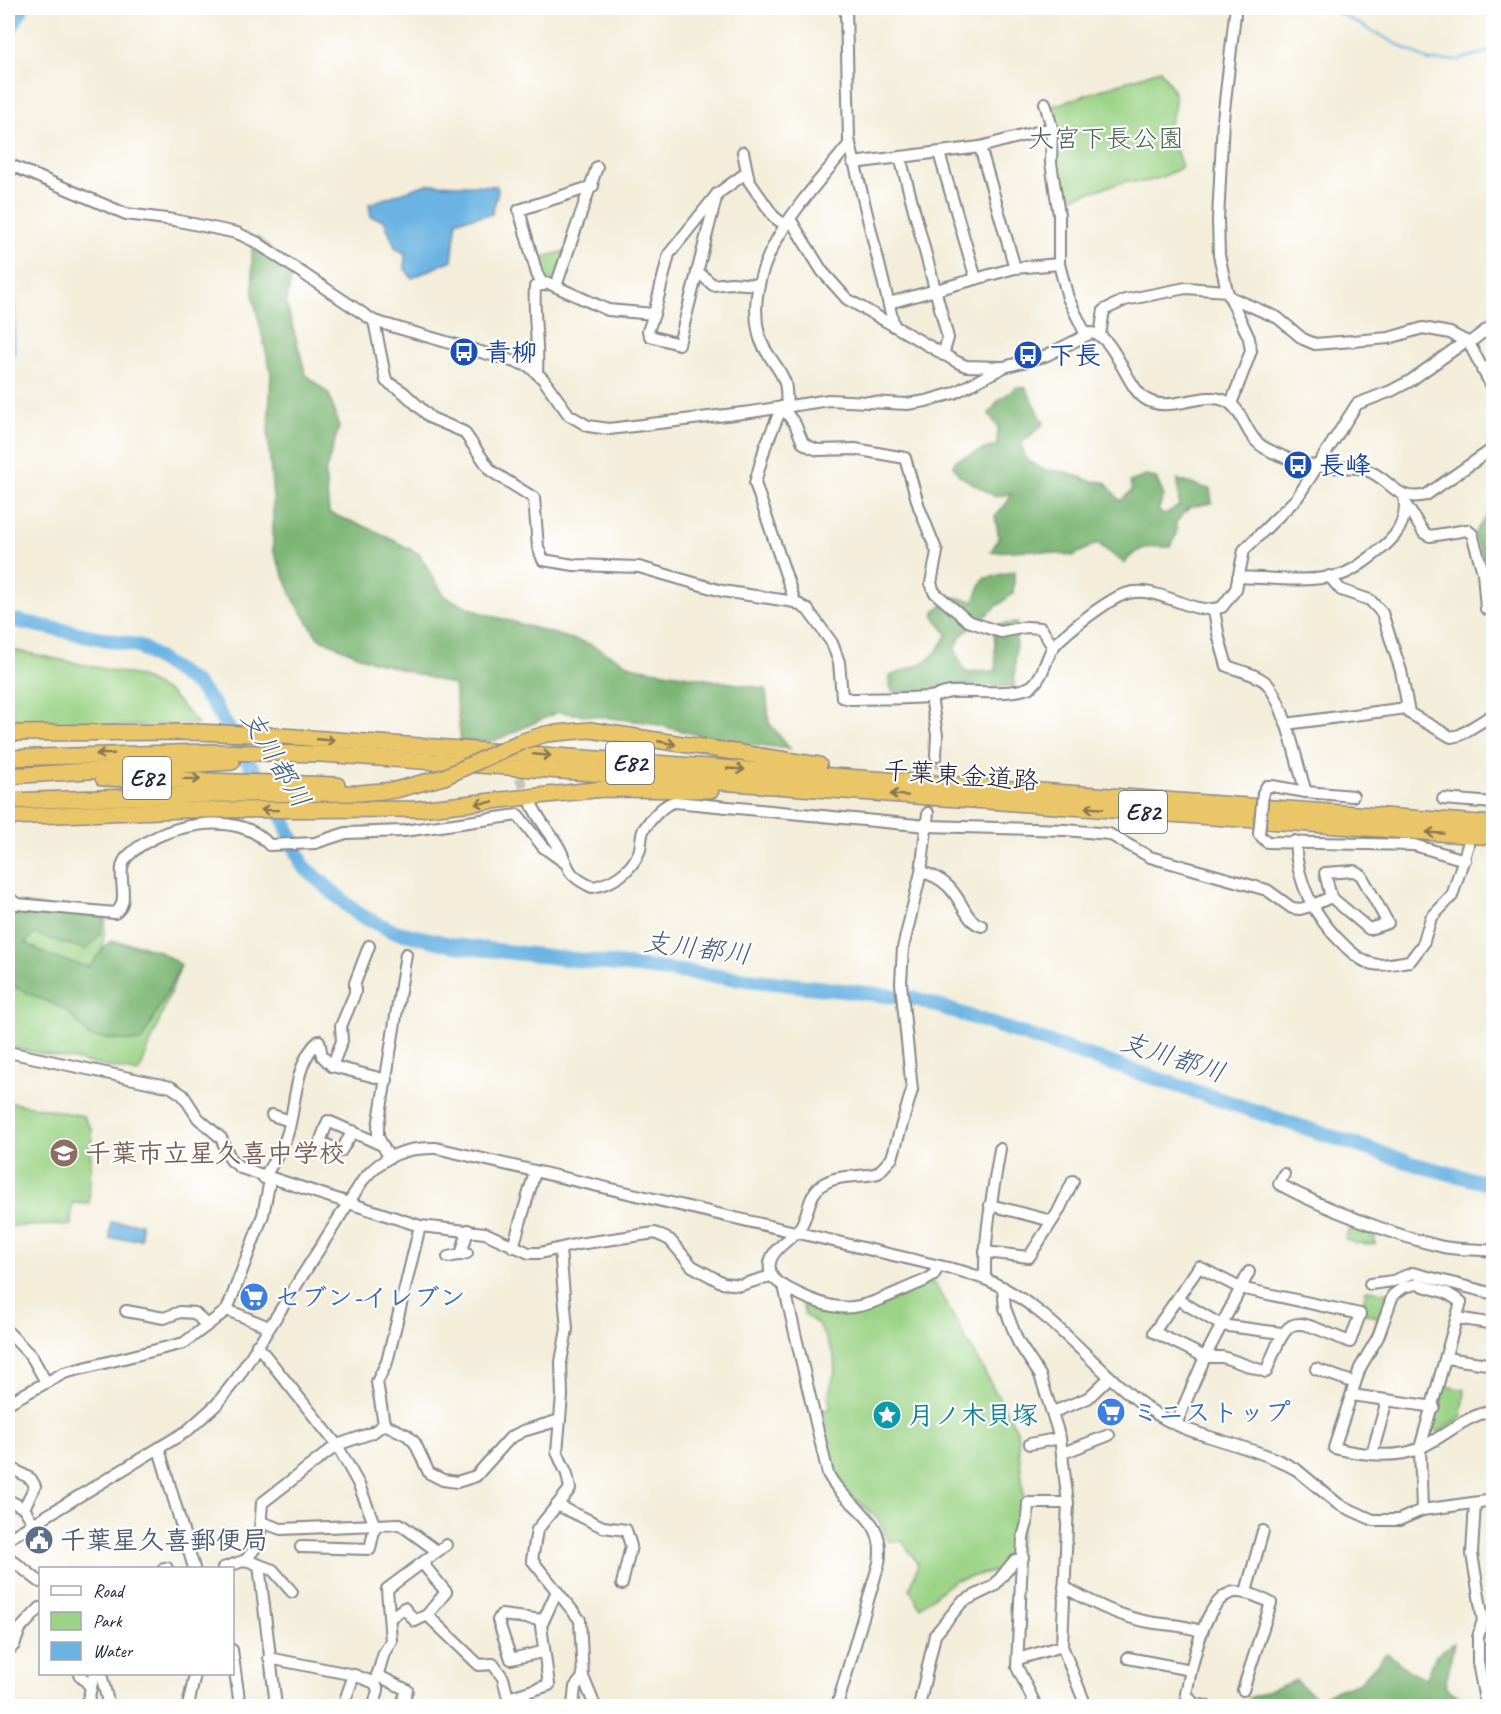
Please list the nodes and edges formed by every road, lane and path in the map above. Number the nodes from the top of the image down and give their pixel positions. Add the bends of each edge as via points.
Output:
1 (846, 8) edge
2 (1235, 14) dead end
3 (1045, 103) dead end
4 (1052, 128) junction
5 (850, 143) junction
6 (980, 147) junction
7 (743, 152) dead end
8 (939, 153) junction
9 (900, 157) junction
10 (853, 163) junction
11 (8, 164) edge
12 (597, 167) dead end
13 (746, 173) junction
14 (592, 186) junction
15 (717, 194) junction
16 (787, 222) junction
17 (1059, 264) junction
18 (1015, 268) junction
19 (697, 271) junction
20 (976, 279) junction
21 (543, 285) junction
22 (759, 285) junction
23 (556, 286) junction
24 (935, 290) junction
25 (1228, 294) junction
26 (889, 303) junction
27 (654, 314) junction
28 (374, 321) junction
29 (1494, 324) edge
30 (894, 326) junction
31 (1086, 335) junction
32 (1100, 335) junction
33 (1467, 342) junction
34 (943, 355) junction
35 (1494, 364) edge
36 (1004, 367) junction
37 (1482, 370) junction
38 (537, 372) junction
39 (1494, 391) edge
40 (1231, 404) junction
41 (784, 407) junction
42 (1494, 448) edge
43 (1316, 466) junction
44 (1405, 501) junction
45 (1329, 576) junction
46 (1238, 577) junction
47 (795, 602) junction
48 (1486, 609) dead end
49 (1215, 610) junction
50 (1053, 647) junction
51 (931, 697) junction
52 (1406, 708) junction
53 (1494, 714) edge
54 (1286, 724) junction
55 (8, 733) edge
56 (279, 756) junction
57 (936, 756) tunnel mouth
58 (8, 758) edge
59 (8, 776) edge
60 (992, 787) junction
61 (793, 788) junction
62 (395, 790) junction
63 (1306, 792) junction
64 (1353, 796) dead end
65 (1443, 799) dead end
66 (8, 801) edge
67 (1494, 803) edge
68 (531, 805) tunnel mouth
69 (928, 813) tunnel mouth
70 (8, 817) edge
71 (1494, 824) edge
72 (927, 826) junction
73 (1494, 837) edge
74 (1295, 841) junction
75 (1468, 845) dead end
76 (1465, 860) junction
77 (564, 862) junction
78 (921, 872) junction
79 (8, 897) edge
80 (1330, 897) junction
81 (1311, 906) junction
82 (982, 926) dead end
83 (369, 946) dead end
84 (405, 954) dead end
85 (8, 1052) edge
86 (332, 1066) junction
87 (387, 1080) junction
88 (272, 1115) dead end
89 (290, 1121) junction
90 (353, 1131) dead end
91 (382, 1145) junction
92 (1000, 1149) dead end
93 (389, 1157) junction
94 (536, 1172) junction
95 (1284, 1174) dead end
96 (267, 1179) junction
97 (1073, 1181) dead end
98 (348, 1203) junction
99 (990, 1205) junction
100 (1052, 1221) junction
101 (420, 1226) junction
102 (468, 1230) junction
103 (795, 1233) junction
104 (513, 1247) junction
105 (560, 1250) junction
106 (1494, 1251) edge
107 (985, 1252) junction
108 (447, 1257) dead end
109 (938, 1267) junction
110 (1249, 1272) dead end
111 (771, 1276) junction
112 (986, 1280) junction
113 (1370, 1284) dead end
114 (784, 1286) junction
115 (1003, 1287) junction
116 (1240, 1288) junction
117 (1494, 1294) edge
118 (1177, 1299) junction
119 (227, 1310) junction
120 (126, 1311) dead end
121 (1457, 1318) junction
122 (1494, 1324) edge
123 (206, 1325) junction
124 (1221, 1325) junction
125 (269, 1327) junction
126 (8, 1332) edge
127 (1281, 1333) junction
128 (257, 1345) junction
129 (1205, 1357) junction
130 (1446, 1358) junction
131 (1494, 1365) edge
132 (1316, 1369) dead end
133 (1110, 1377) junction
134 (46, 1382) junction
135 (1355, 1383) junction
136 (1352, 1395) junction
137 (1387, 1400) junction
138 (8, 1403) edge
139 (1434, 1407) junction
140 (1494, 1410) edge
141 (1053, 1412) junction
142 (560, 1420) junction
143 (384, 1424) junction
144 (1176, 1424) junction
145 (1109, 1435) dead end
146 (1060, 1438) junction
147 (1030, 1444) dead end
148 (337, 1445) junction
149 (1420, 1448) junction
150 (159, 1449) junction
151 (1063, 1452) junction
152 (1372, 1454) junction
153 (8, 1466) edge
154 (8, 1500) edge
155 (1494, 1500) edge
156 (1068, 1503) junction
157 (1475, 1503) junction
158 (557, 1505) junction
159 (24, 1508) junction
160 (1422, 1510) junction
161 (261, 1522) junction
162 (33, 1523) junction
163 (375, 1526) junction
164 (1263, 1531) dead end
165 (8, 1539) edge
166 (446, 1545) dead end
167 (302, 1547) dead end
168 (437, 1551) junction
169 (8, 1557) edge
170 (1023, 1558) junction
171 (246, 1560) junction
172 (423, 1564) junction
173 (260, 1565) junction
174 (193, 1567) edge
175 (228, 1567) edge
176 (39, 1581) edge
177 (622, 1584) dead end
178 (1064, 1587) junction
179 (292, 1592) dead end
180 (1246, 1592) junction
181 (556, 1593) junction
182 (39, 1609) edge
183 (427, 1615) junction
184 (390, 1618) junction
185 (543, 1620) junction
186 (1200, 1631) junction
187 (1062, 1646) junction
188 (8, 1651) edge
189 (542, 1652) junction
190 (269, 1658) junction
191 (1128, 1658) dead end
192 (1018, 1659) junction
193 (234, 1664) edge
194 (1191, 1670) junction
195 (80, 1675) edge
196 (94, 1675) edge
197 (101, 1675) edge
198 (195, 1675) edge
199 (354, 1675) junction
200 (583, 1677) junction
201 (376, 1679) junction
202 (90, 1686) junction
203 (1243, 1690) dead end
204 (509, 1702) edge
205 (87, 1707) edge
206 (109, 1707) edge
207 (188, 1707) edge
208 (240, 1707) edge
209 (276, 1707) edge
210 (344, 1707) edge
211 (374, 1707) edge
212 (401, 1707) edge
213 (573, 1707) edge
214 (595, 1707) edge
215 (837, 1707) edge
216 (918, 1707) edge
217 (1036, 1707) edge
218 (1086, 1707) edge
219 (1206, 1707) edge
220 (1486, 1707) edge

1 - 5 street
2 - 25 street via 1228,58 1218,220 1219,255
3 - 4 street
4 - 6 street
4 - 17 street
5 - 10 street
5 - 16 street
6 - 8 street
6 - 18 street
7 - 13 street
8 - 9 street
8 - 20 street
9 - 10 street
9 - 24 street
10 - 26 street
11 - 28 street via 126,214 214,227 256,242
12 - 14 street
13 - 15 street
13 - 16 street via 774,217
14 - 21 street via 519,210
14 - 23 street
15 - 19 street
15 - 27 street via 669,254
16 - 22 street
16 - 30 street via 838,291
17 - 18 street
17 - 31 street via 1068,298
18 - 20 street
19 - 22 street via 713,285
19 - 27 street via 679,344 650,336
20 - 24 street
21 - 23 street
21 - 38 street via 535,287 533,315
22 - 41 street via 759,337 786,385
23 - 27 street via 608,310
24 - 26 street
24 - 34 street via 948,338
25 - 32 street via 1186,288 1125,300 1104,310
25 - 33 street via 1278,318 1315,344 1389,338 1423,328 1449,333
25 - 40 street via 1249,338 1251,351
26 - 30 street
28 - 38 street via 519,362
28 - 47 street via 386,381 431,418 464,432 491,471 534,498 538,547 543,560 639,567 722,591
29 - 33 street
30 - 34 street
31 - 32 street
31 - 36 street via 1045,356
32 - 40 street via 1135,389 1149,401 1165,404 1215,399
33 - 37 street
33 - 43 street via 1410,381 1357,404
34 - 36 street via 966,366
35 - 37 street
36 - 41 street via 954,393 926,401 907,404 829,400
37 - 39 street
38 - 41 street via 569,415 598,429
40 - 43 street via 1265,448
41 - 47 street via 765,447 755,483
41 - 50 street via 803,443 810,447 905,458 937,552 931,583 934,592 968,621 993,630 1041,628
42 - 44 street via 1426,495
43 - 44 street via 1370,471
43 - 46 street via 1298,498 1244,550
44 - 45 street via 1393,541 1351,570
44 - 48 street via 1424,533 1430,536 1467,530 1472,534
45 - 46 street
45 - 52 street via 1341,591 1370,600 1382,613 1401,671
46 - 49 street via 1233,597
47 - 51 street via 808,610 832,643 839,662 842,696
49 - 50 street via 1140,591 1110,601
49 - 54 street via 1227,666 1269,686
50 - 51 street via 1035,683 1024,689 949,692
51 - 57 street
52 - 53 street via 1451,737
52 - 54 street
54 - 63 street
55 -> 60 highway, E82 via 268,735
56 -> 58 highway, E82 via 206,752
56 - 59 highway, E82
56 - 61 highway, 千葉東金道路 / E82 via 404,765 425,761
59 -> 62 highway, E82 via 286,782
62 -> 60 highway, E82, bridge via 444,777 520,741 590,730 754,757 941,776
60 - 71 highway, 千葉東金道路 / E82
61 -> 70 highway via 603,789 418,809 229,809
73 -> 61 highway, 千葉東金道路 / E82
62 - 66 highway
63 - 64 street
63 - 74 street, bridge via 1267,786 1263,793 1259,834 1267,842
65 - 67 street
68 - 77 street
69 - 72 street
72 - 77 street via 675,802 667,804 644,830 639,852 612,882 592,887 573,876
72 - 78 street
72 - 81 street via 1109,834 1150,857 1267,890 1292,908
74 - 76 street via 1353,846 1414,845
74 - 81 street via 1298,869
75 - 76 street
76 - 81 street via 1452,896 1431,918 1423,944 1410,961 1375,965 1358,958 1322,923
77 - 79 street via 543,847 518,816 404,831 346,833 315,843 269,845 258,833 242,826 192,825 153,837 123,862 122,903 115,913 17,904
78 - 82 street via 945,881 972,921
78 - 103 street via 903,948 902,983 912,1090 891,1158 878,1173 823,1183 815,1190
80 - 80 street via 1369,929 1388,923 1354,871 1325,873
80 - 81 street
83 - 86 street via 341,1026 342,1041
84 - 87 street
85 - 96 street via 177,1090 198,1118 221,1138 235,1165
86 - 87 street
86 - 89 street via 322,1056 319,1041 309,1049 292,1101
87 - 91 street via 378,1127
88 - 89 street
89 - 96 street
90 - 91 street
91 - 93 street
92 - 99 street
93 - 94 street via 410,1149 436,1148
93 - 98 street via 370,1172
94 - 103 street
94 - 104 street
95 - 106 street via 1279,1184 1365,1221 1444,1247
96 - 98 street
96 - 119 street via 263,1215
97 - 100 street
98 - 101 street
98 - 125 street
99 - 100 street
99 - 107 street
100 - 107 street via 1029,1257
101 - 102 street
101 - 143 street via 387,1362 377,1383
102 - 104 street via 485,1233
102 - 108 street via 464,1254
103 - 109 street
103 - 111 street via 771,1258
104 - 105 street via 529,1253
105 - 111 street via 655,1233 670,1240 692,1266 723,1283 741,1285
105 - 142 street via 567,1329 561,1362
107 - 112 street
109 - 112 street
109 - 114 street via 924,1281 852,1308 824,1305
110 - 116 street
111 - 114 street
112 - 115 street
113 - 117 street via 1387,1283 1413,1273
114 - 215 street via 828,1474 841,1495 870,1518 880,1540 879,1563
115 - 133 street via 1038,1308
115 - 141 street via 1005,1308 1015,1334 1037,1367
116 - 118 street via 1199,1267
116 - 124 street
116 - 127 street via 1360,1314 1350,1342 1302,1324 1292,1324
118 - 124 street
118 - 129 street via 1154,1332
119 - 123 street
119 - 125 street
120 - 123 street via 164,1318 180,1312 195,1313
121 - 122 street
121 - 130 street
121 - 135 street via 1461,1302 1447,1293 1417,1284 1404,1287 1393,1295
123 - 134 street via 177,1346 81,1368
124 - 127 street
124 - 129 street
125 - 128 street
126 - 134 street via 32,1357
127 - 129 street via 1266,1372 1223,1357
128 - 148 street
128 - 150 street via 216,1405
129 - 144 street
130 - 131 street
130 - 139 street
132 - 135 street
133 - 141 street via 1088,1398
133 - 144 street
134 - 138 street
135 - 136 street
136 - 137 street
136 - 152 street via 1334,1448
137 - 139 street
137 - 152 street
139 - 149 street
140 - 149 street via 1455,1424
141 - 146 street
142 - 143 street via 510,1438 476,1476 457,1482 429,1473 415,1443
142 - 158 street via 557,1452 570,1489
143 - 148 street via 372,1433
144 - 160 street via 1282,1462 1360,1516 1389,1521
145 - 151 street
146 - 147 street
146 - 151 street
148 - 161 street via 262,1503
148 - 163 street
149 - 152 street
149 - 160 street
150 - 162 street
150 - 174 street
151 - 156 street
153 - 159 street via 31,1479 35,1486
154 - 159 street
155 - 157 street
156 - 170 street via 1028,1503
156 - 178 street
157 - 160 street
157 - 220 street via 1472,1554 1483,1620 1478,1662
158 - 177 street via 603,1527 626,1530 631,1546
158 - 181 street via 537,1530 532,1560
159 - 162 street
161 - 163 street via 281,1529
161 - 171 street via 259,1543
162 - 165 street
163 - 167 street via 370,1549
163 - 168 street via 400,1524
164 - 180 street
166 - 168 street
168 - 172 street
169 - 176 street
170 - 192 street
170 - 216 street via 1015,1560 994,1586 963,1602 935,1635
171 - 173 street
171 - 175 street
172 - 183 street via 446,1592
172 - 184 street via 387,1589
173 - 179 street via 273,1570
173 - 190 street
178 - 186 street via 1107,1611
178 - 187 street
180 - 186 street via 1223,1597
180 - 203 street via 1271,1604
181 - 185 street
181 - 200 street via 579,1620
182 - 188 street
183 - 184 street via 415,1621 404,1608
183 - 204 street via 479,1665 493,1664 503,1678
184 - 201 street via 391,1641
185 - 189 street
185 - 189 street via 501,1615 498,1620 511,1659
186 - 194 street
187 - 192 street
187 - 218 street
189 - 204 street via 549,1685
190 - 199 street
190 - 209 street
191 - 194 street
192 - 217 street via 1017,1667
193 - 208 street
194 - 219 street via 1186,1694 1194,1704
195 - 202 street
196 - 202 street
197 - 206 street
198 - 207 street
199 - 201 street
199 - 210 street
200 - 213 street via 575,1687
200 - 214 street
201 - 211 street
201 - 212 street via 407,1690
202 - 205 street

